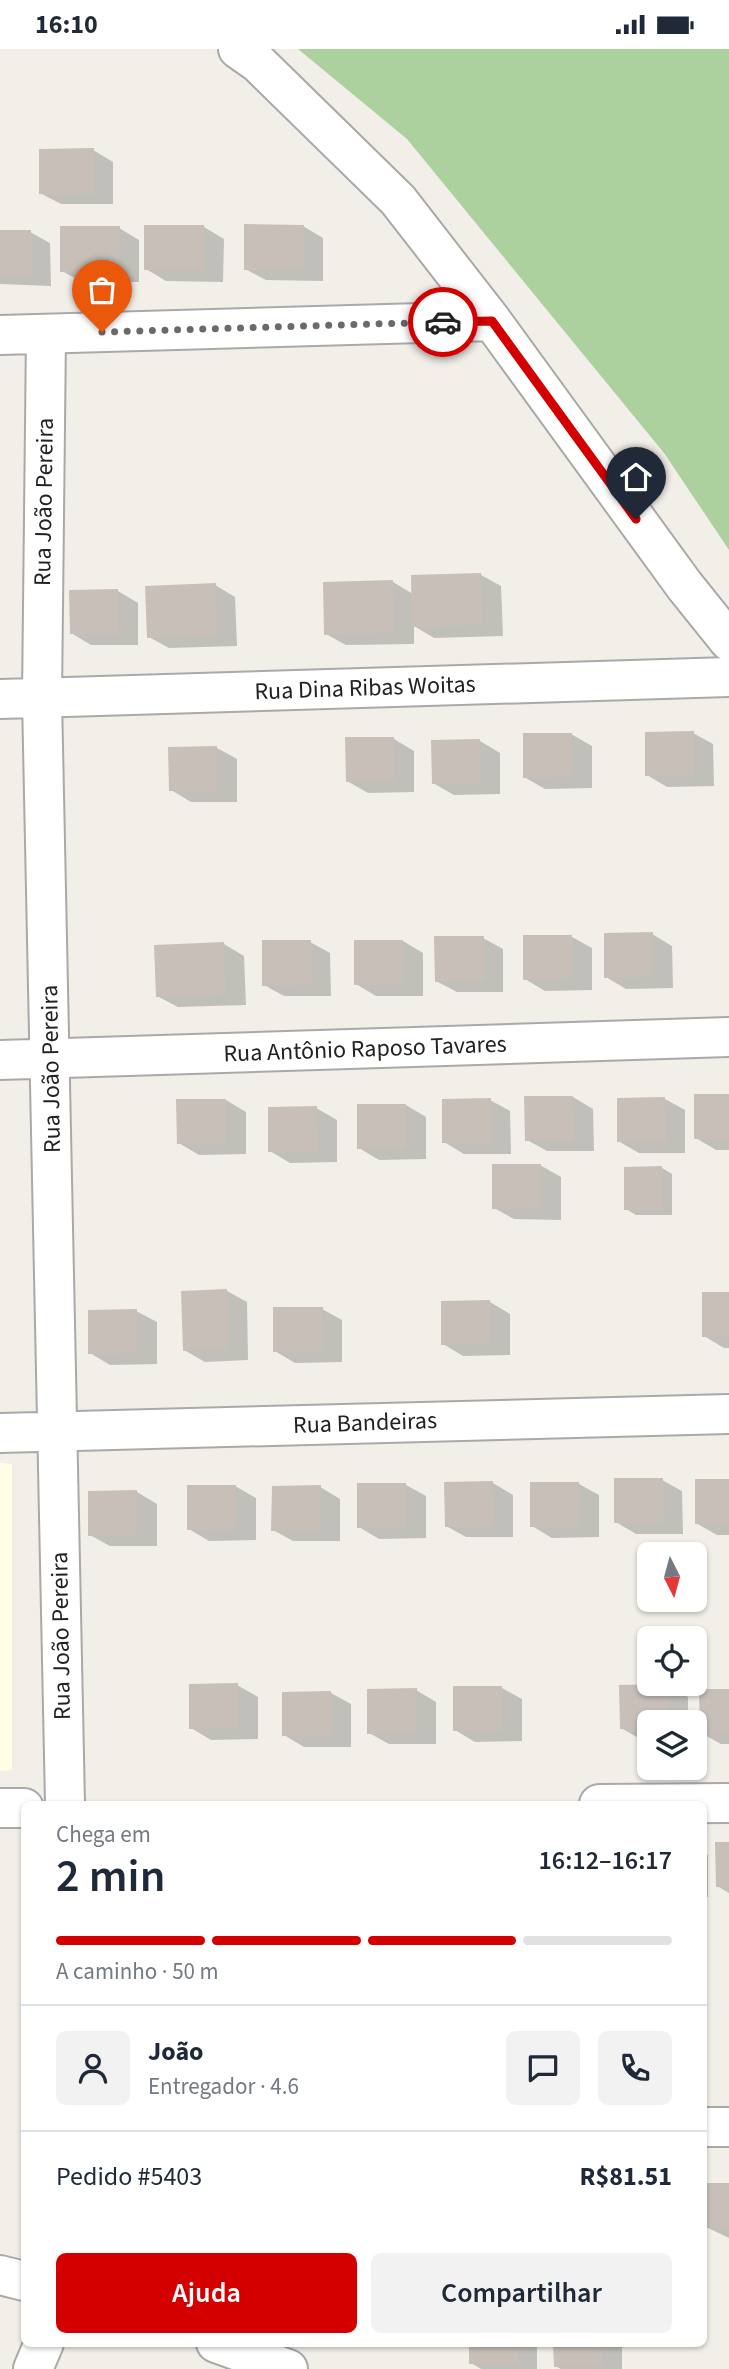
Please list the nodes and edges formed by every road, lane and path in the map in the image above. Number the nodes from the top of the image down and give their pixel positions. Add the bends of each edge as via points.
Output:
1 (238, 49) edge
2 (492, 321) junction
3 (46, 334) junction
4 (0, 335) edge
5 (729, 641) edge
6 (729, 677) edge
7 (42, 698) junction
8 (0, 699) edge
9 (729, 1037) edge
10 (51, 1059) junction
11 (0, 1060) edge
12 (729, 1414) edge
13 (56, 1432) junction
14 (0, 1433) edge
15 (65, 1801) edge
16 (707, 1803) edge
17 (729, 1803) edge
18 (0, 1808) edge
19 (21, 1808) edge
20 (707, 2127) edge
21 (729, 2127) edge
22 (0, 2275) edge
23 (21, 2280) edge
24 (42, 2347) edge
25 (227, 2347) edge
26 (33, 2369) edge
27 (288, 2369) edge

1 - 2 street via 258,63 398,200
2 - 3 street
2 - 5 street
3 - 4 street
3 - 7 street, Rua João Pereira
6 - 7 street, Rua Dina Ribas Woitas
7 - 8 street, Rua Dina Ribas Woitas
7 - 10 street, Rua João Pereira
9 - 10 street, Rua Antônio Raposo Tavares
10 - 11 street, Rua Antônio Raposo Tavares
10 - 13 street, Rua João Pereira
12 - 13 street, Rua Bandeiras
13 - 14 street, Rua Bandeiras
13 - 15 street, Rua João Pereira
16 - 17 street
18 - 19 street
20 - 21 street
22 - 23 street
24 - 26 street
25 - 27 street

